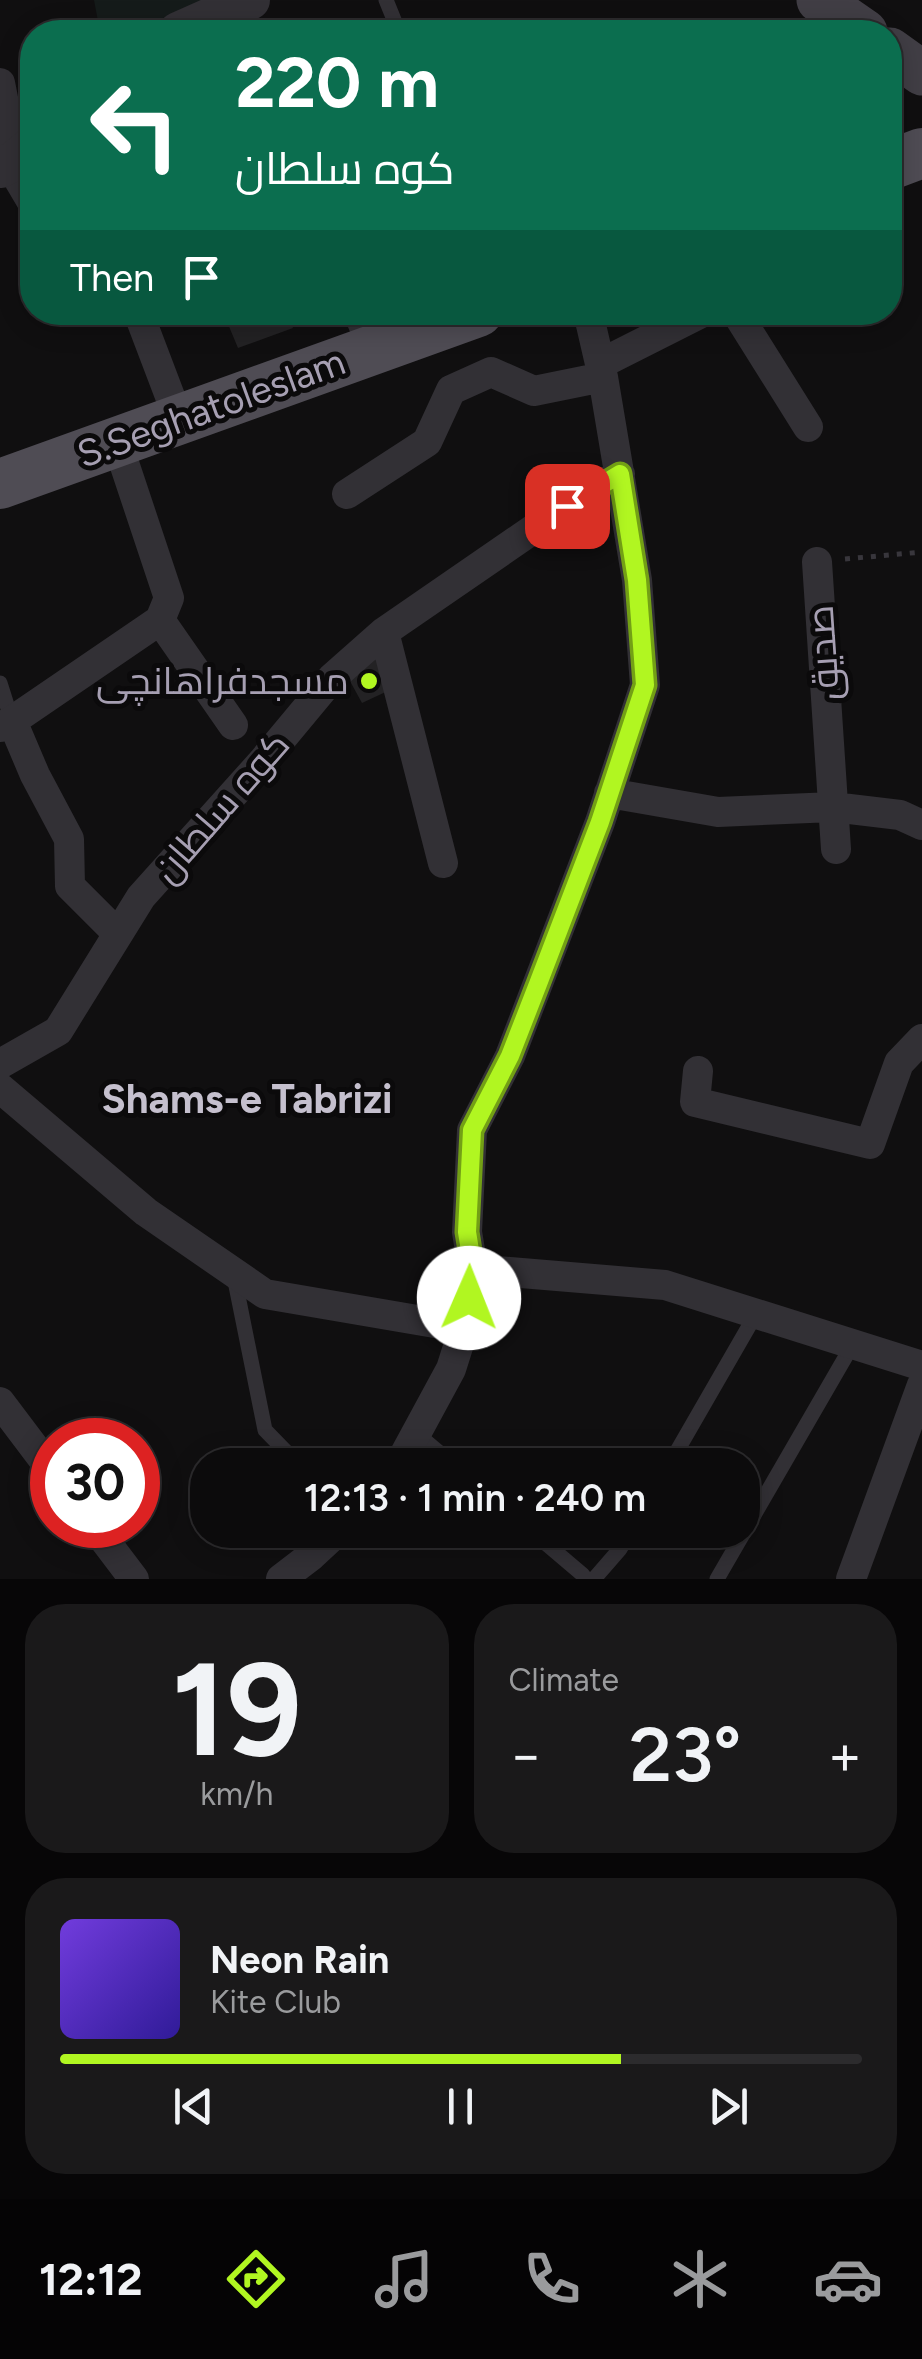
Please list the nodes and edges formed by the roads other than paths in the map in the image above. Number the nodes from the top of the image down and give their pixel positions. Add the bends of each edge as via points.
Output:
1 (250, 0) edge
2 (819, 0) edge
3 (205, 20) edge
4 (848, 20) edge
5 (0, 83) edge
6 (16, 158) edge
7 (143, 325) edge
8 (400, 325) edge
9 (591, 325) edge
10 (680, 325) edge
11 (744, 325) edge
12 (358, 332) edge
13 (602, 370) junction
14 (179, 420) junction
15 (808, 427) dead end
16 (116, 442) junction
17 (620, 474) junction
18 (0, 484) edge
19 (348, 494) dead end
20 (817, 562) road end
21 (160, 620) junction
22 (384, 632) junction
23 (0, 683) edge
24 (6, 724) edge
25 (233, 725) dead end
26 (609, 793) junction
27 (833, 807) junction
28 (922, 825) edge
29 (836, 849) dead end
30 (443, 863) dead end
31 (118, 934) junction
32 (922, 1039) edge
33 (0, 1064) edge
34 (698, 1071) dead end
35 (0, 1088) edge
36 (473, 1269) junction
37 (233, 1272) junction
38 (756, 1314) junction
39 (464, 1328) junction
40 (853, 1344) junction
41 (922, 1366) edge
42 (922, 1385) edge
43 (0, 1402) edge
44 (416, 1433) junction
45 (30, 1442) edge
46 (282, 1448) edge
47 (408, 1448) edge
48 (434, 1448) edge
49 (678, 1448) edge
50 (110, 1548) edge
51 (320, 1548) edge
52 (551, 1548) edge
53 (621, 1548) edge
54 (134, 1579) edge
55 (281, 1579) edge
56 (584, 1579) edge
57 (594, 1579) edge
58 (717, 1579) edge
59 (851, 1579) edge

1 - 3 street
2 - 4 main road
5 - 6 street
7 - 14 street
8 - 12 main road, S.Seghatoleslam
9 - 13 street
10 - 13 street
11 - 15 street
12 - 14 main road, S.Seghatoleslam
13 - 17 street
13 - 19 street via 534,391 491,372 451,390 427,442
14 - 16 main road, S.Seghatoleslam
16 - 18 main road, S.Seghatoleslam
16 - 21 street via 169,598
17 - 22 street, کوه سلطان
17 - 26 street via 645,685
20 - 27 street, صدیق
21 - 24 street
21 - 25 street
22 - 30 street
22 - 31 street, کوه سلطان via 324,688 141,897
23 - 24 lane
24 - 31 street via 69,839 70,886
26 - 27 street via 718,812
26 - 36 street via 510,1056 472,1130 467,1232
27 - 28 street via 900,815
27 - 29 street, صدیق
31 - 33 street, کوه سلطان via 58,1031
32 - 34 street via 899,1063 870,1144 695,1102
35 - 37 street via 146,1212
36 - 38 street via 665,1285
36 - 39 street
37 - 39 street via 264,1294
37 - 46 lane via 265,1430
38 - 40 street
38 - 49 lane
39 - 44 street via 451,1369
40 - 41 street
40 - 58 lane
42 - 59 street
43 - 45 street
44 - 47 street
44 - 48 lane
50 - 54 street
51 - 55 street
52 - 56 lane
53 - 57 lane

